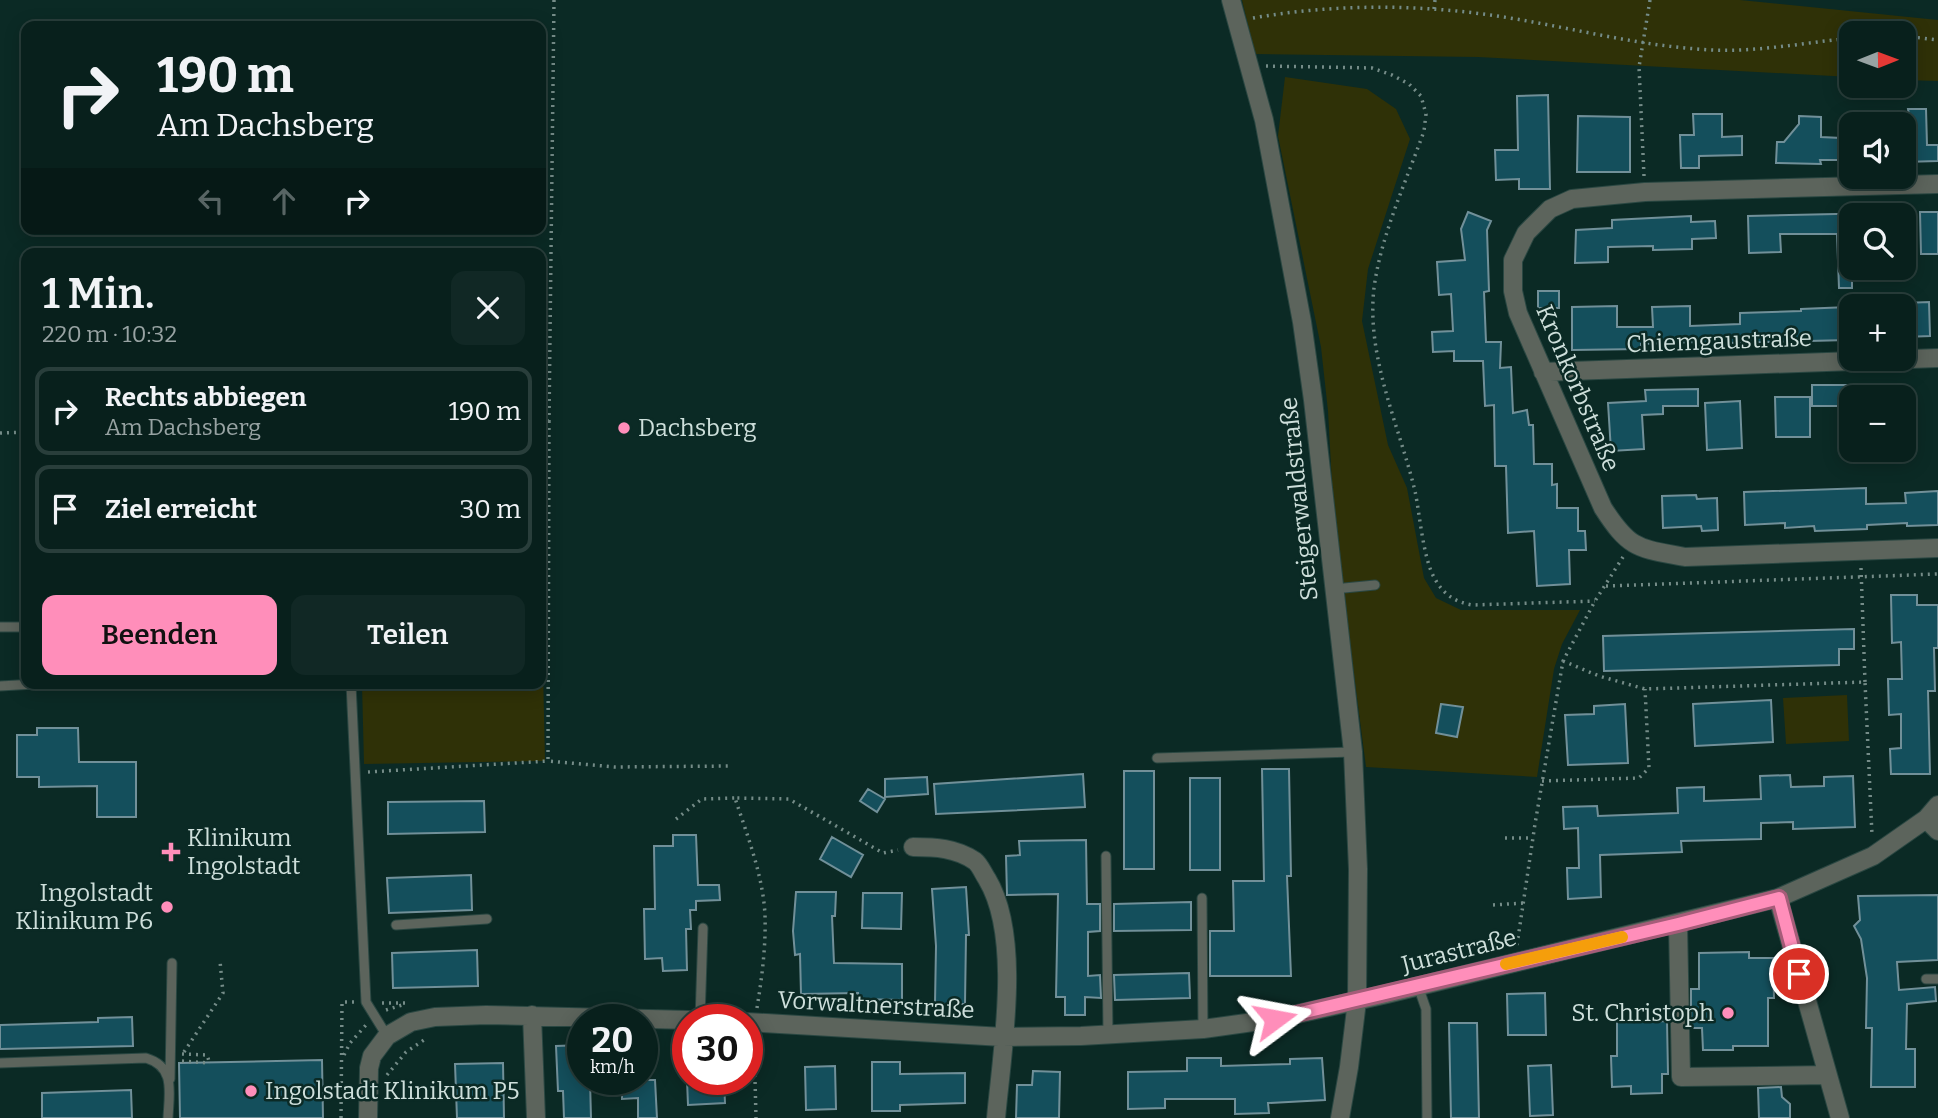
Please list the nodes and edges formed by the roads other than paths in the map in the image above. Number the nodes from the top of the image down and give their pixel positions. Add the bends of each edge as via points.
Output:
1 (1231, 0) edge
2 (1938, 184) edge
3 (1938, 358) edge
4 (1543, 372) junction
5 (1938, 548) edge
6 (1375, 584) dead end
7 (1334, 589) junction
8 (0, 627) edge
9 (21, 627) edge
10 (21, 685) edge
11 (0, 686) edge
12 (351, 689) edge
13 (1353, 752) junction
14 (1157, 758) dead end
15 (1938, 805) edge
16 (1932, 825) edge
17 (913, 847) road end
18 (1106, 856) dead end
19 (1202, 898) dead end
20 (1779, 898) junction
21 (487, 919) dead end
22 (1678, 924) junction
23 (396, 925) dead end
24 (703, 928) dead end
25 (172, 963) dead end
26 (1926, 979) dead end
27 (1938, 979) edge
28 (1418, 986) junction
29 (1357, 1001) junction
30 (701, 1004) edge
31 (532, 1015) junction
32 (672, 1019) edge
33 (763, 1024) edge
34 (1203, 1029) junction
35 (1108, 1034) junction
36 (387, 1036) junction
37 (1003, 1037) junction
38 (171, 1055) junction
39 (157, 1061) junction
40 (0, 1063) edge
41 (1827, 1075) junction
42 (170, 1079) junction
43 (168, 1118) edge
44 (368, 1118) edge
45 (536, 1118) edge
46 (996, 1118) edge
47 (1340, 1118) edge
48 (1427, 1118) edge
49 (1840, 1118) edge

1 - 7 street, Steigerwaldstraße via 1264,120 1302,322
2 - 4 street, Kronkorbstraße via 1596,195 1550,209 1526,233 1513,260 1518,313
3 - 4 street, Chiemgaustraße
4 - 5 street, Kronkorbstraße via 1603,508 1631,544 1685,557
6 - 7 lane
7 - 13 street, Steigerwaldstraße
8 - 9 lane
10 - 11 lane
12 - 36 lane via 366,1003
13 - 14 lane
13 - 29 street, Steigerwaldstraße
15 - 16 street, Jurastraße
16 - 20 street, Jurastraße
17 - 37 street via 945,847 976,862 995,892 1004,933 1007,994
18 - 35 lane
19 - 34 lane
20 - 22 street, Jurastraße
20 - 41 street
21 - 23 lane
22 - 28 street, Jurastraße
22 - 41 street via 1681,1077
24 - 30 lane
25 - 38 lane
26 - 27 lane
28 - 29 street, Jurastraße
28 - 48 lane via 1426,1009
29 - 34 street, Jurastraße
29 - 47 street, Steigerwaldstraße
31 - 32 street
31 - 36 street via 435,1017 411,1022
31 - 45 street
33 - 37 street, Vorwaltnerstraße
34 - 35 street, Jurastraße
35 - 37 street, Jurastraße
36 - 44 street via 369,1068
37 - 46 street
38 - 39 lane
38 - 42 lane
39 - 40 lane
39 - 42 lane
41 - 49 street
42 - 43 lane

